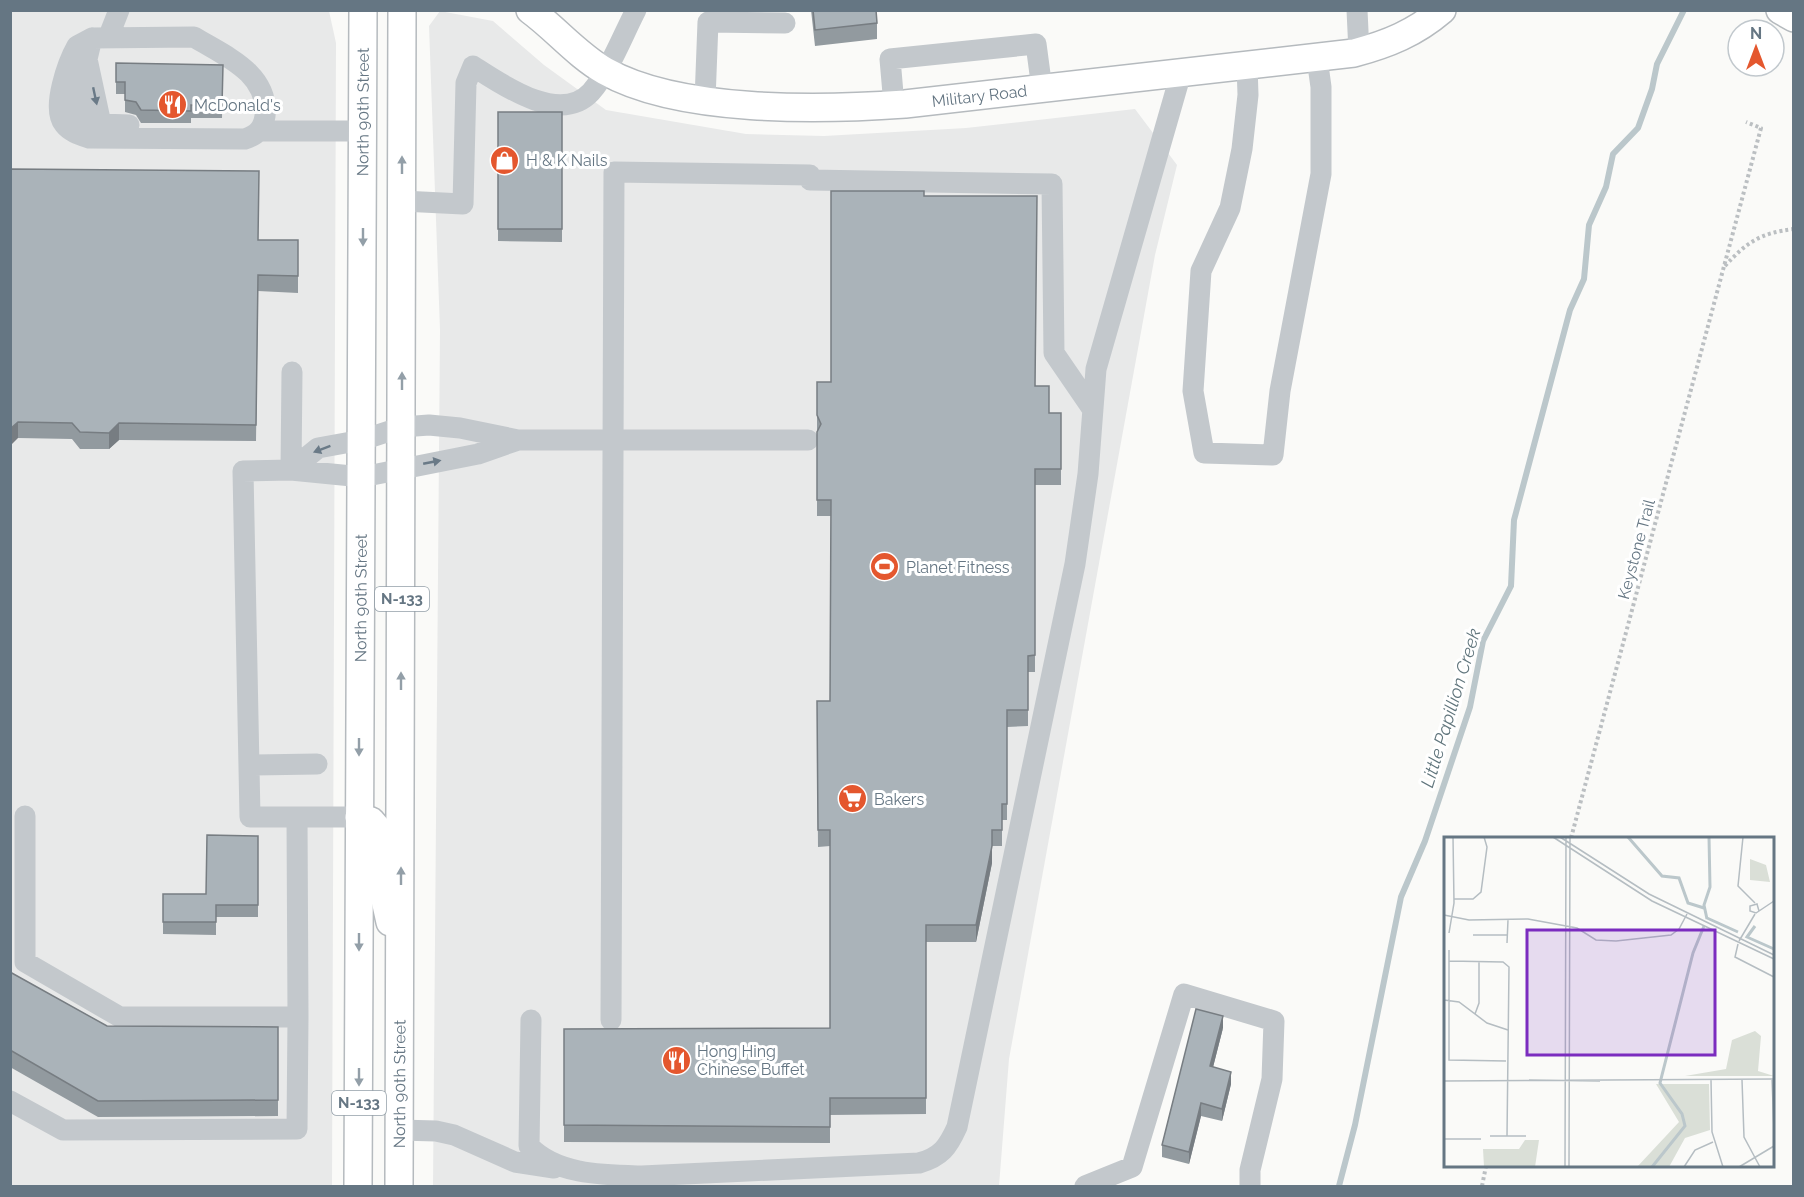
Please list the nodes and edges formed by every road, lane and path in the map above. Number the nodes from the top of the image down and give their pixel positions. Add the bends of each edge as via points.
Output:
1 (119, 10) edge
2 (363, 10) edge
3 (402, 10) edge
4 (530, 10) edge
5 (636, 10) edge
6 (1357, 10) edge
7 (1442, 10) edge
8 (1780, 10) edge
9 (1794, 18) edge
10 (785, 23) dead end
11 (100, 38) junction
12 (1359, 52) junction
13 (1317, 58) junction
14 (1246, 65) junction
15 (604, 70) junction
16 (1181, 73) junction
17 (1042, 88) junction
18 (705, 100) junction
19 (894, 105) junction
20 (1746, 122) dead end
21 (364, 131) junction
22 (252, 135) junction
23 (402, 201) junction
24 (1794, 229) edge
25 (1724, 266) junction
26 (292, 372) dead end
27 (1091, 407) junction
28 (402, 427) junction
29 (362, 440) junction
30 (518, 440) junction
31 (613, 440) junction
32 (808, 440) dead end
33 (402, 469) junction
34 (291, 470) junction
35 (362, 477) junction
36 (317, 764) dead end
37 (249, 765) junction
38 (25, 816) dead end
39 (297, 817) junction
40 (359, 817) junction
41 (1571, 837) edge
42 (401, 967) junction
43 (298, 1017) junction
44 (531, 1020) dead end
45 (611, 1020) dead end
46 (10, 1101) edge
47 (399, 1130) junction
48 (1486, 1167) edge
49 (578, 1170) junction
50 (358, 1186) edge
51 (399, 1186) edge
52 (1085, 1186) edge
53 (1250, 1186) edge
54 (1482, 1186) edge

1 - 11 lane
2 - 21 main road, North 90th Street / N-133
23 -> 3 main road, North 90th Street / N-133
4 - 15 main road, Military Road
5 - 15 lane
6 - 12 lane
7 - 12 main road, Military Road via 1414,32 1385,46
8 - 9 main road
10 - 18 lane via 708,22
11 - 22 lane via 194,37 238,63 260,86 264,126
11 -> 22 lane via 87,59 101,124 206,126
11 - 22 lane via 77,46 61,88 62,122 77,134 89,138
12 - 13 main road, Military Road
13 - 14 main road, Military Road
13 - 14 lane via 1321,174 1280,391 1273,455 1204,453 1193,391 1201,271 1230,208 1242,149 1248,94
14 - 16 main road, Military Road
15 - 18 main road, Military Road via 639,87
15 - 23 lane via 591,92 578,102 555,103 513,92 473,66 466,83 463,204
16 - 17 main road, Military Road
16 - 27 lane via 1105,331
17 - 19 main road, Military Road
17 - 19 lane via 1036,44 890,59
18 - 19 main road, Military Road via 852,108
20 - 25 path, Keystone Trail via 1761,128
21 - 22 lane
21 -> 29 main road, North 90th Street / N-133
28 -> 23 main road, North 90th Street / N-133
24 - 25 path, Keystone Trail via 1772,232 1746,243
25 - 41 path, Keystone Trail
26 - 34 lane
27 - 31 lane via 1054,353 1052,184 614,172
27 - 49 lane via 1088,474 1075,564 960,1115 949,1147 936,1158 919,1163 642,1176
28 - 29 lane
28 - 30 lane via 460,428
28 - 33 main road, North 90th Street / N-133
29 -> 34 lane via 318,448
29 - 35 main road, North 90th Street / N-133
30 - 31 lane
33 -> 30 lane via 478,454
31 - 32 lane
31 - 45 lane
33 - 35 lane
42 -> 33 main road, North 90th Street / N-133
34 - 35 lane
34 - 37 lane via 243,471
35 -> 40 main road, North 90th Street / N-133
36 - 37 lane
37 - 39 lane via 250,816
38 - 43 lane via 25,962 120,1017
39 - 40 lane
39 - 43 lane
40 - 42 main road via 377,828 381,882
40 -> 50 main road, North 90th Street / N-133
42 - 47 main road, North 90th Street / N-133
43 - 46 lane via 297,1129 63,1130
44 - 49 lane via 529,1146 552,1164
47 - 49 lane via 454,1135 515,1162
47 - 51 main road, North 90th Street / N-133
48 - 54 path
52 - 53 lane via 1132,1167 1184,994 1274,1021 1272,1079 1250,1170

